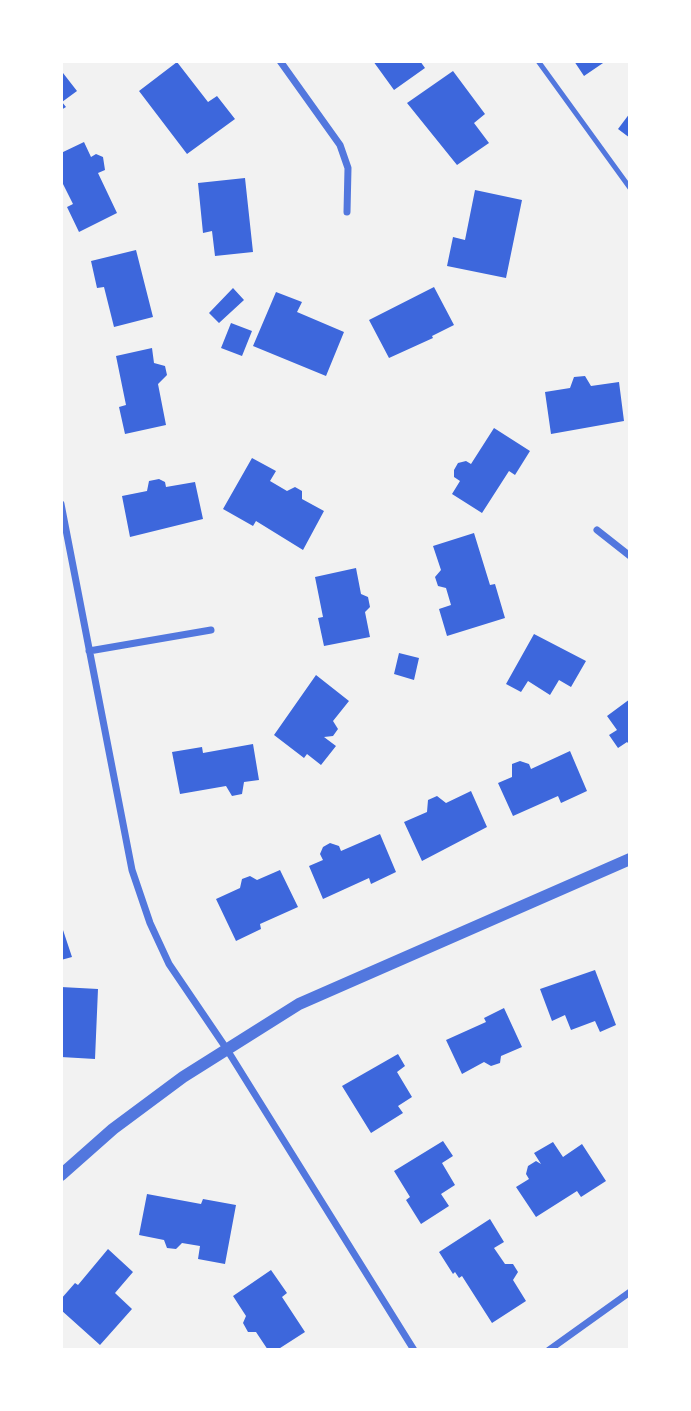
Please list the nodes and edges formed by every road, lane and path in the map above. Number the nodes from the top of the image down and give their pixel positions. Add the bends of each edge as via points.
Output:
1 (280, 61) edge
2 (538, 61) edge
3 (630, 188) edge
4 (347, 212) dead end
5 (61, 504) edge
6 (597, 530) dead end
7 (630, 556) edge
8 (211, 630) dead end
9 (89, 651) junction
10 (630, 859) edge
11 (226, 1048) junction
12 (61, 1175) edge
13 (630, 1292) edge
14 (414, 1350) edge
15 (549, 1350) edge

1 - 4 street via 340,145 348,168
2 - 3 lane
5 - 9 street
6 - 7 street
8 - 9 street
9 - 11 street via 132,870 150,923 169,964
10 - 11 street via 299,1004
11 - 12 street via 113,1129
11 - 14 street
13 - 15 street

